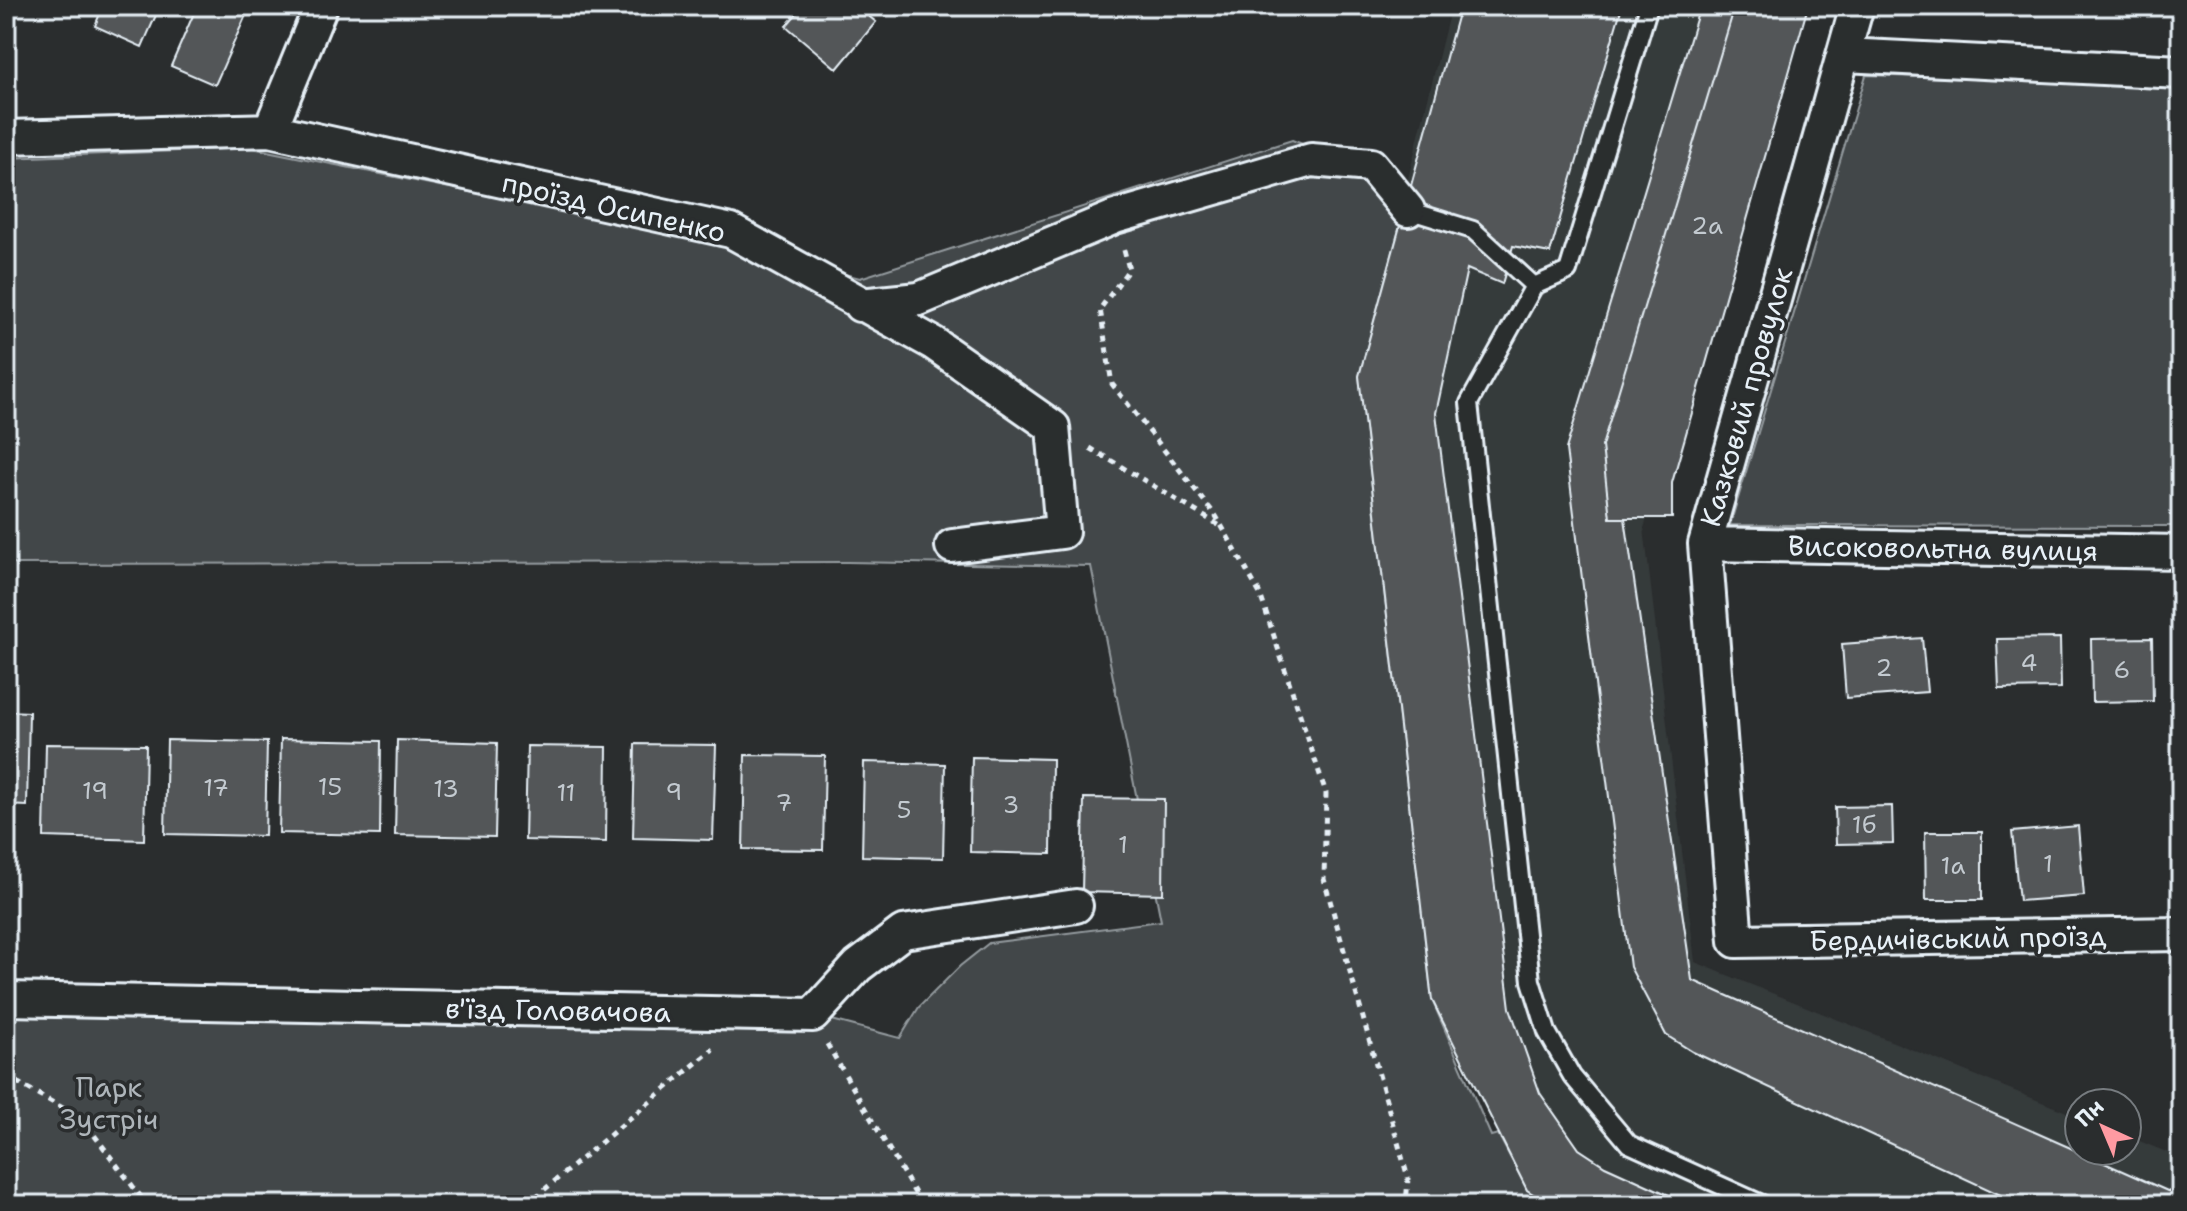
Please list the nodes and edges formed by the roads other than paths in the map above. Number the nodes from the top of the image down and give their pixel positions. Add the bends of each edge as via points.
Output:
1 (321, 6) edge
2 (1649, 6) edge
3 (1857, 6) edge
4 (1844, 55) junction
5 (2181, 72) edge
6 (270, 130) junction
7 (6, 137) edge
8 (1408, 210) joint
9 (1534, 286) junction
10 (860, 305) junction
11 (1705, 544) junction
12 (952, 546) dead end
13 (2181, 552) edge
14 (1076, 906) dead end
15 (2181, 934) edge
16 (1736, 941) joint
17 (6, 999) edge
18 (1764, 1205) edge

1 - 6 street
2 - 9 lane via 1568,271
3 - 4 street, Казковий провулок
4 - 5 street
4 - 11 street, Казковий провулок
6 - 7 street, проїзд Осипенко
6 - 10 street, проїзд Осипенко via 731,231
8 - 9 lane via 1473,230
8 - 10 street via 1371,165 1311,160 1115,217 919,299
9 - 18 lane via 1469,403 1531,981 1547,1032 1572,1076 1629,1144
10 - 12 street, проїзд Осипенко via 933,343 1053,427 1062,532
11 - 13 street, Високовольтна вулиця
11 - 16 street, Казковий провулок
14 - 17 street, в'їзд Головачова via 903,932 858,966 813,1015
15 - 16 street, Бердичівський проїзд

